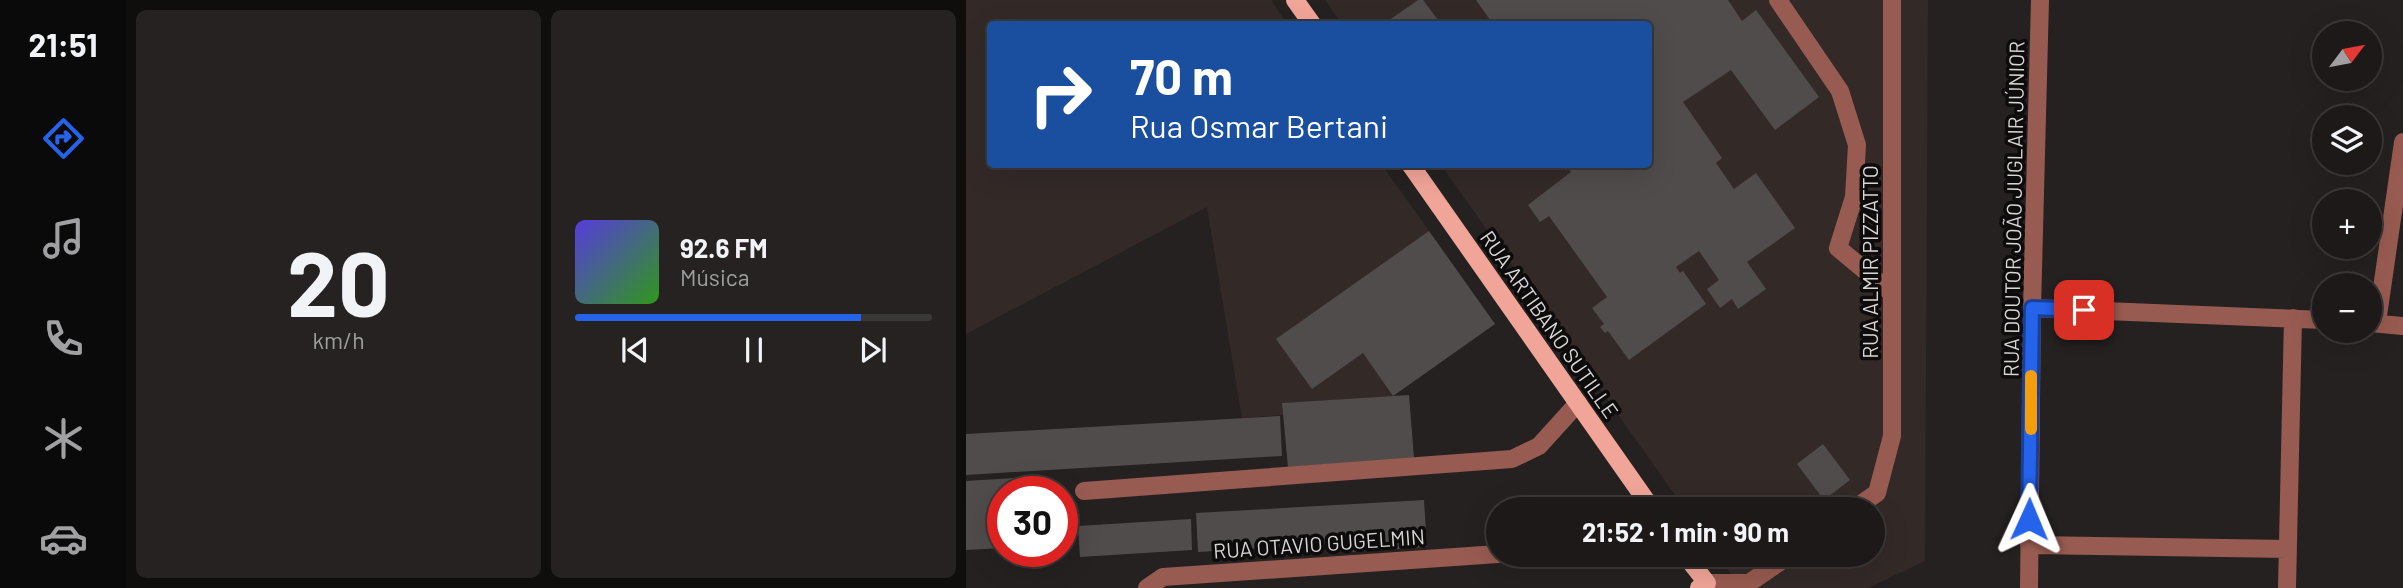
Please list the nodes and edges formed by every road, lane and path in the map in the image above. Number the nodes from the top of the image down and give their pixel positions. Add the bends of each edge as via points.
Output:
1 (1295, 0) edge
2 (1778, 0) edge
3 (1892, 0) edge
4 (2040, 0) edge
5 (1310, 21) edge
6 (2403, 142) edge
7 (1413, 168) edge
8 (2381, 273) edge
9 (1892, 293) junction
10 (2032, 308) junction
11 (2293, 318) junction
12 (2312, 319) edge
13 (2382, 324) edge
14 (2403, 326) edge
15 (1578, 404) junction
16 (1084, 491) dead end
17 (1644, 497) edge
18 (1871, 497) edge
19 (2029, 545) junction
20 (2288, 549) junction
21 (1486, 555) edge
22 (1693, 567) edge
23 (1772, 567) edge
24 (1705, 586) edge
25 (1147, 588) edge
26 (2029, 588) edge
27 (2287, 588) edge

1 - 5 main road
2 - 9 street via 1840,91 1857,145 1854,197 1838,248
3 - 9 street, RUA ALMIR PIZZATTO
4 - 10 street, RUA DOUTOR JOÃO JUGLAIR JÚNIOR
6 - 8 street
7 - 15 main road, RUA ARTIBANO SUTILLE
9 - 18 street, RUA ALMIR PIZZATTO via 1892,436 1877,493
10 - 11 street
10 - 19 street, RUA DOUTOR JOÃO JUGLAIR JÚNIOR
11 - 12 street
11 - 20 street
13 - 14 street
15 - 16 street via 1539,446 1512,458
15 - 17 main road, RUA ARTIBANO SUTILLE
19 - 20 street
19 - 26 street, RUA DOUTOR JOÃO JUGLAIR JÚNIOR
20 - 27 street
21 - 25 street, RUA OTAVIO GUGELMIN via 1163,577
22 - 24 main road
23 - 24 street via 1749,583

